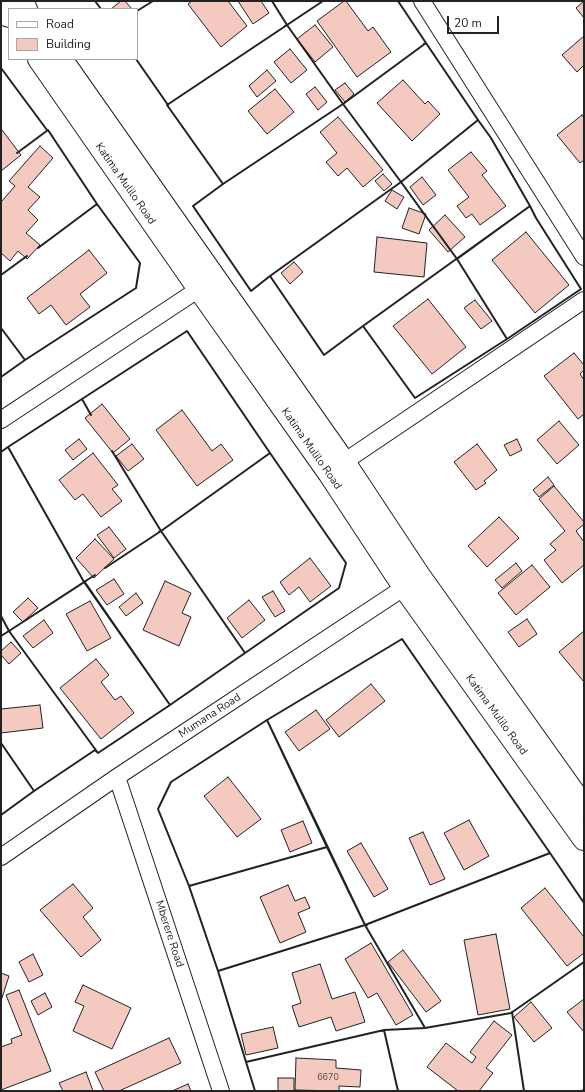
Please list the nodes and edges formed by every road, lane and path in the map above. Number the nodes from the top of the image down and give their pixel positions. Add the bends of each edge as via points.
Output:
1 (422, 1) edge
2 (1, 5) edge
3 (8, 15) edge
4 (40, 60) edge
5 (62, 60) edge
6 (584, 257) edge
7 (207, 284) junction
8 (584, 300) edge
9 (1, 420) edge
10 (336, 467) junction
11 (412, 582) junction
12 (117, 777) junction
13 (584, 806) edge
14 (584, 839) edge
15 (1, 857) edge
16 (221, 1091) edge

1 - 6 street
2 - 3 main road
4 - 7 main road, Katima Mulilo Road
5 - 7 main road, Katima Mulilo Road
7 - 9 street
7 - 10 main road, Katima Mulilo Road
8 - 10 street
10 - 11 main road, Katima Mulilo Road
11 - 12 street, Mumana Road
11 - 13 main road, Katima Mulilo Road
11 - 14 main road, Katima Mulilo Road
12 - 15 street, Mumana Road
12 - 16 street, Mberere Road

